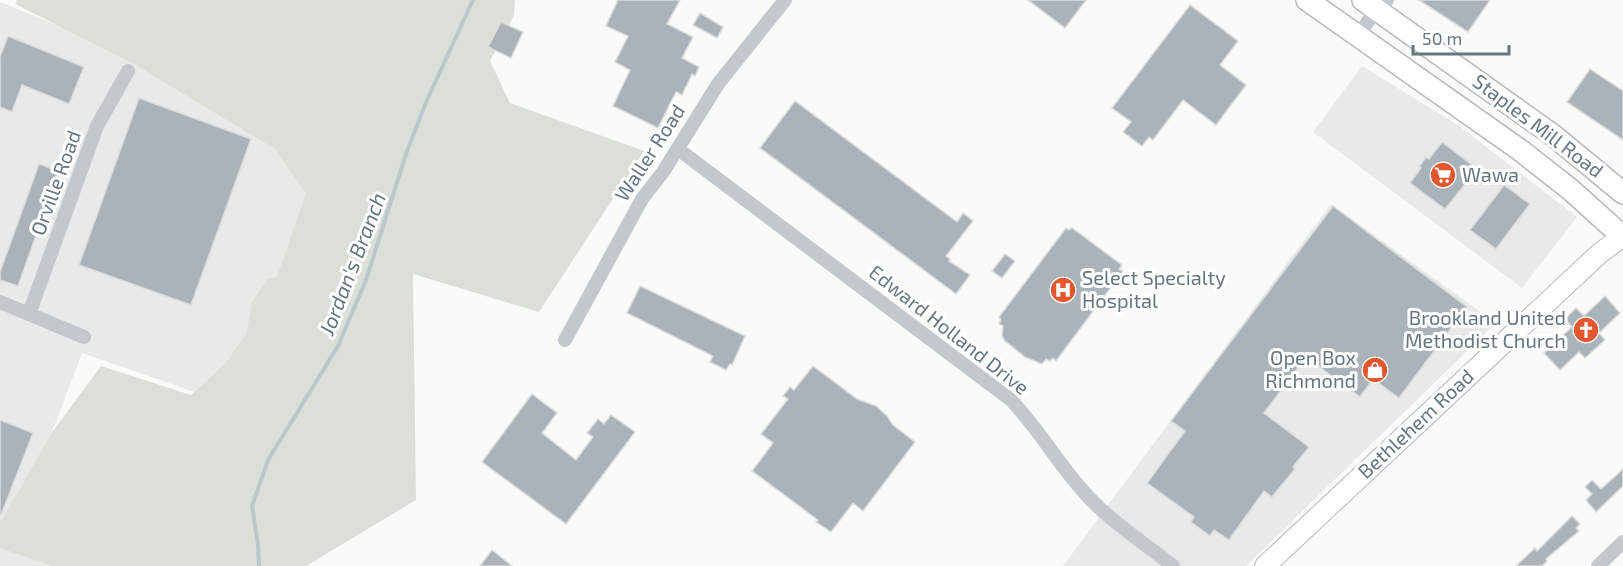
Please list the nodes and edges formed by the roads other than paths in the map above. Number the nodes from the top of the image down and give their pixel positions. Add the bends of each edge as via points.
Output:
1 (785, 0) edge
2 (1307, 0) edge
3 (1376, 2) edge
4 (1359, 35) junction
5 (128, 71) dead end
6 (678, 149) junction
7 (1623, 193) edge
8 (1623, 237) edge
9 (0, 302) edge
10 (29, 314) junction
11 (84, 337) dead end
12 (565, 340) dead end
13 (1623, 542) edge
14 (1173, 566) edge
15 (1264, 566) edge
16 (1598, 566) edge

1 - 6 street, Waller Road via 718,84
2 - 4 main road, Staples Mill Road
3 - 4 street
3 - 7 main road, Staples Mill Road
4 - 8 main road, Staples Mill Road via 1536,162
5 - 10 street, Orville Road via 97,126
6 - 12 street, Waller Road via 623,231
6 - 14 street, Edward Holland Drive via 1011,400 1029,418 1085,494
8 - 15 street, Bethlehem Road via 1600,253
9 - 10 street
10 - 11 street
13 - 16 street

